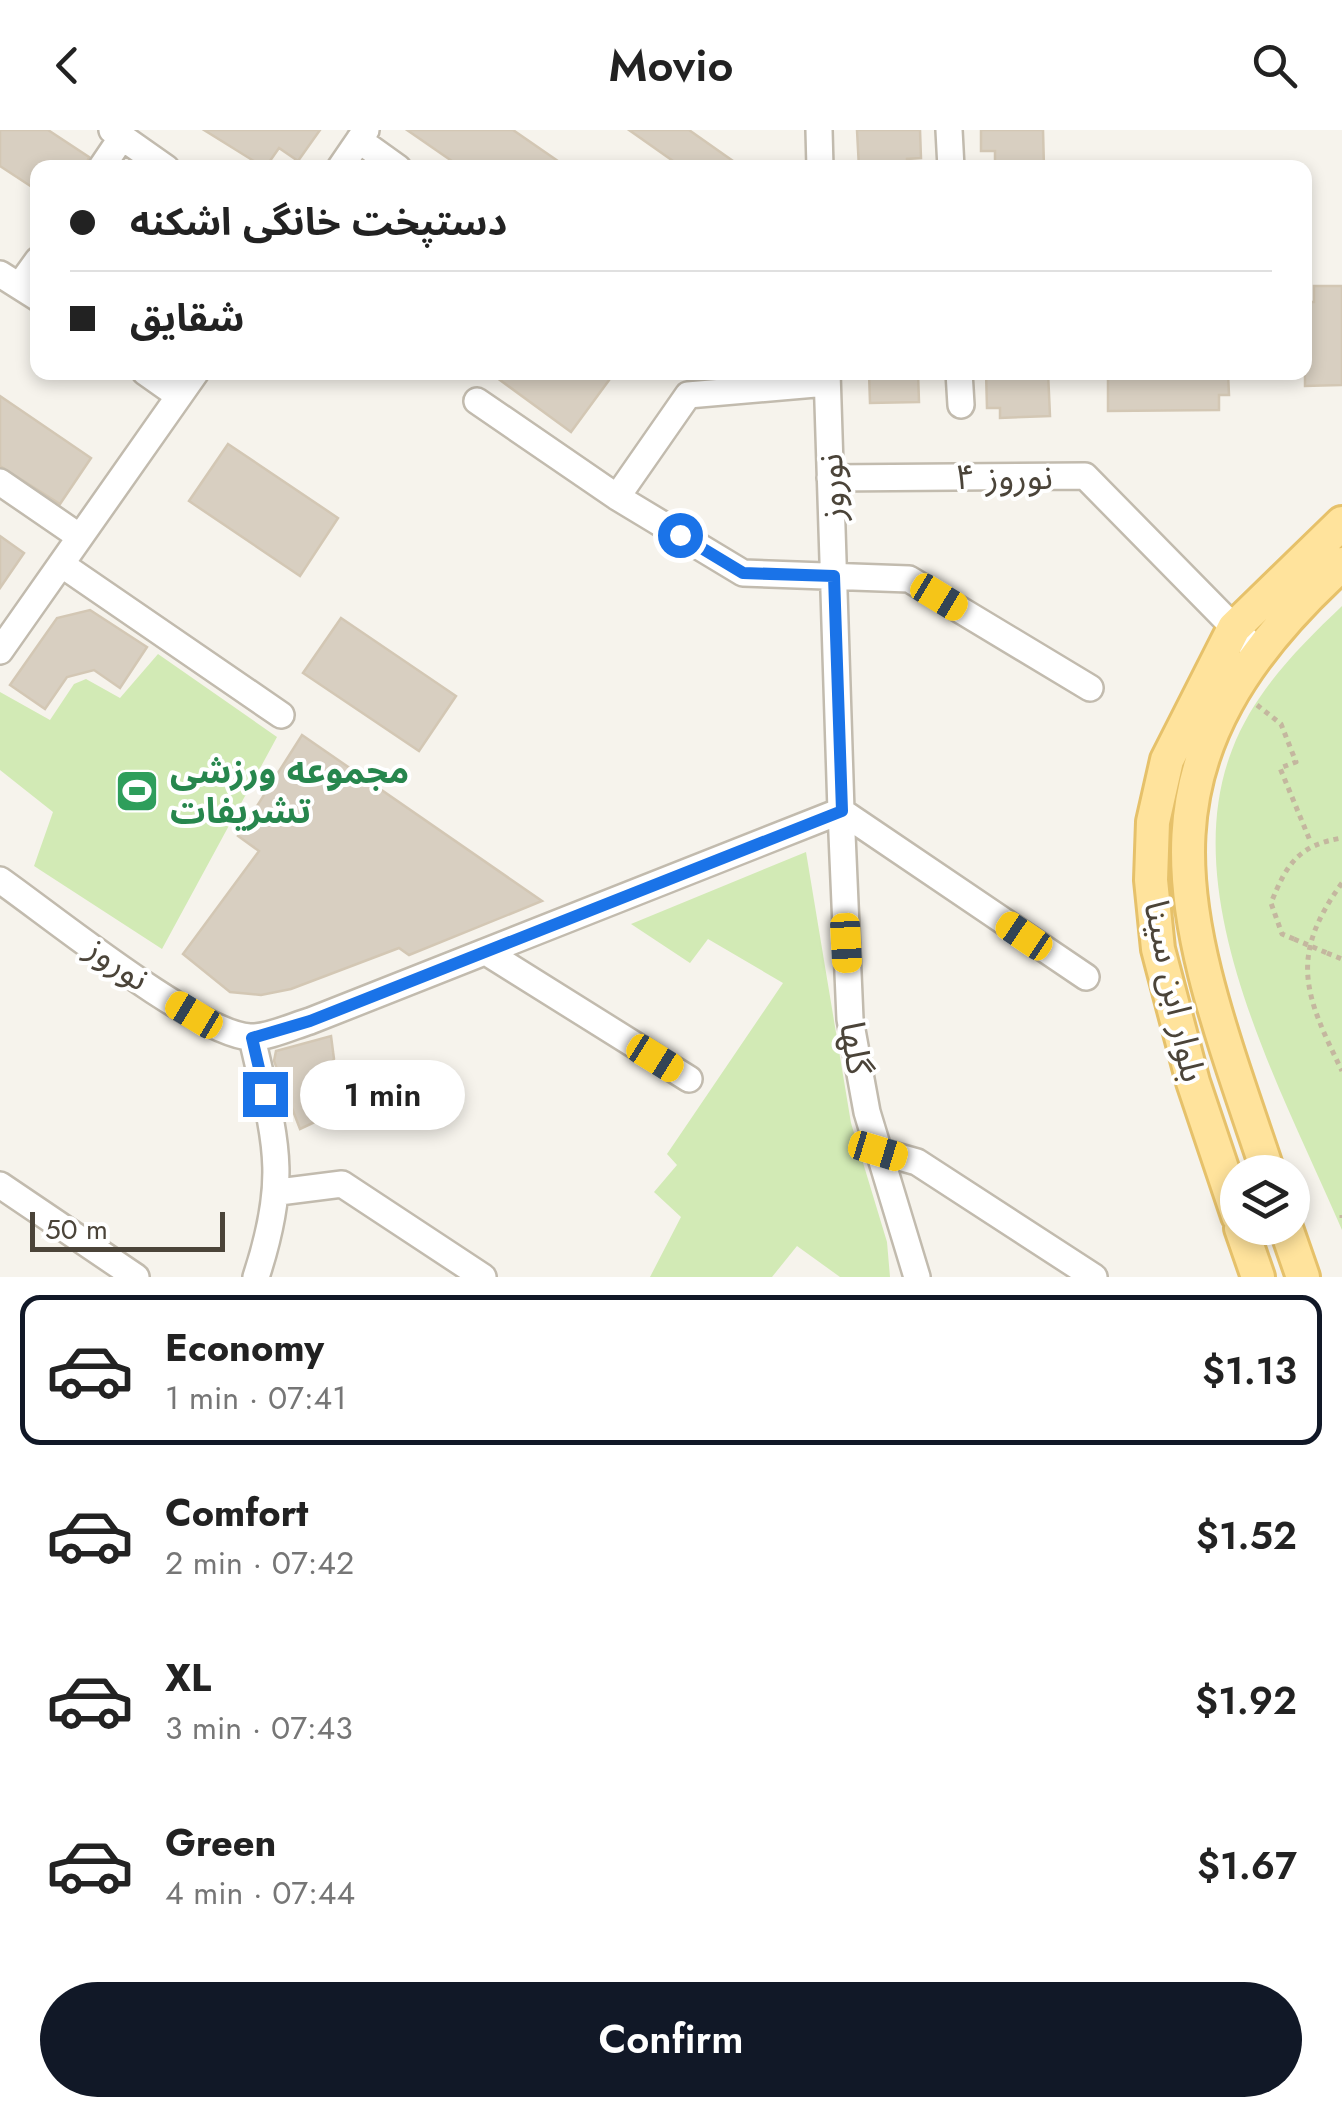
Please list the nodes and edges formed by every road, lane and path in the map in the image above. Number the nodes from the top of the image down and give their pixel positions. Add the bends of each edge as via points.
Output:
1 (819, 130) edge
2 (950, 130) edge
3 (117, 134) edge
4 (363, 135) edge
5 (106, 160) edge
6 (154, 160) edge
7 (346, 160) edge
8 (390, 160) edge
9 (820, 160) edge
10 (951, 160) edge
11 (157, 380) edge
12 (191, 380) edge
13 (811, 380) edge
14 (827, 380) edge
15 (959, 380) edge
16 (180, 396) junction
17 (476, 402) dead end
18 (960, 405) dead end
19 (830, 478) junction
20 (0, 482) edge
21 (617, 498) junction
22 (1342, 522) edge
23 (80, 537) junction
24 (61, 564) junction
25 (1342, 564) edge
26 (834, 576) junction
27 (1234, 628) junction
28 (0, 651) edge
29 (1258, 653) junction
30 (1090, 688) dead end
31 (1235, 688) junction
32 (281, 715) dead end
33 (842, 811) junction
34 (1342, 838) edge
35 (1310, 843) junction
36 (0, 880) edge
37 (1342, 883) edge
38 (486, 952) junction
39 (1342, 959) edge
40 (1086, 977) dead end
41 (252, 1038) junction
42 (1342, 1071) edge
43 (689, 1079) dead end
44 (878, 1151) junction
45 (1262, 1155) edge
46 (1220, 1159) edge
47 (0, 1186) edge
48 (278, 1192) junction
49 (1248, 1245) edge
50 (1292, 1245) edge
51 (136, 1277) edge
52 (256, 1277) edge
53 (483, 1277) edge
54 (916, 1277) edge
55 (1094, 1277) edge
56 (1258, 1277) edge
57 (1303, 1277) edge

1 - 9 street
2 - 10 street
3 - 5 street
3 - 6 street
4 - 7 street
4 - 8 street
11 - 16 street
12 - 16 street
13 - 21 street via 688,395
14 - 19 street, نوروز
15 - 18 street
16 - 23 street
17 - 21 street
19 - 26 street, نوروز
19 - 27 street, نوروز ۴ via 1085,476
20 - 23 street
21 - 26 street via 743,573
22 - 27 main road, بلوار ابن سینا
23 - 24 street
24 - 28 street
24 - 32 street
25 - 29 main road, بلوار ابن سینا
26 - 30 street via 909,578
26 - 33 street, نوروز
27 - 29 street, نوروز ۴
27 - 46 main road, بلوار ابن سینا via 1167,760 1151,880 1174,1015
29 - 31 main road, بلوار ابن سینا
31 - 35 path via 1281,724 1296,762 1280,768
31 - 45 main road, بلوار ابن سینا via 1195,783 1185,870 1208,987
33 - 38 street
33 - 40 street
33 - 44 street, گلها via 850,1019
34 - 35 path
35 - 39 path, bridge via 1282,875 1271,903 1282,934
36 - 41 street, نوروز via 175,1004 214,1027
37 - 42 path via 1323,909 1304,966 1317,1018
38 - 41 street
38 - 43 street
41 - 48 street via 278,1144
44 - 54 street, گلها
44 - 55 street via 917,1162
47 - 51 street
48 - 52 street
48 - 53 street via 342,1184
49 - 56 main road
50 - 57 main road

